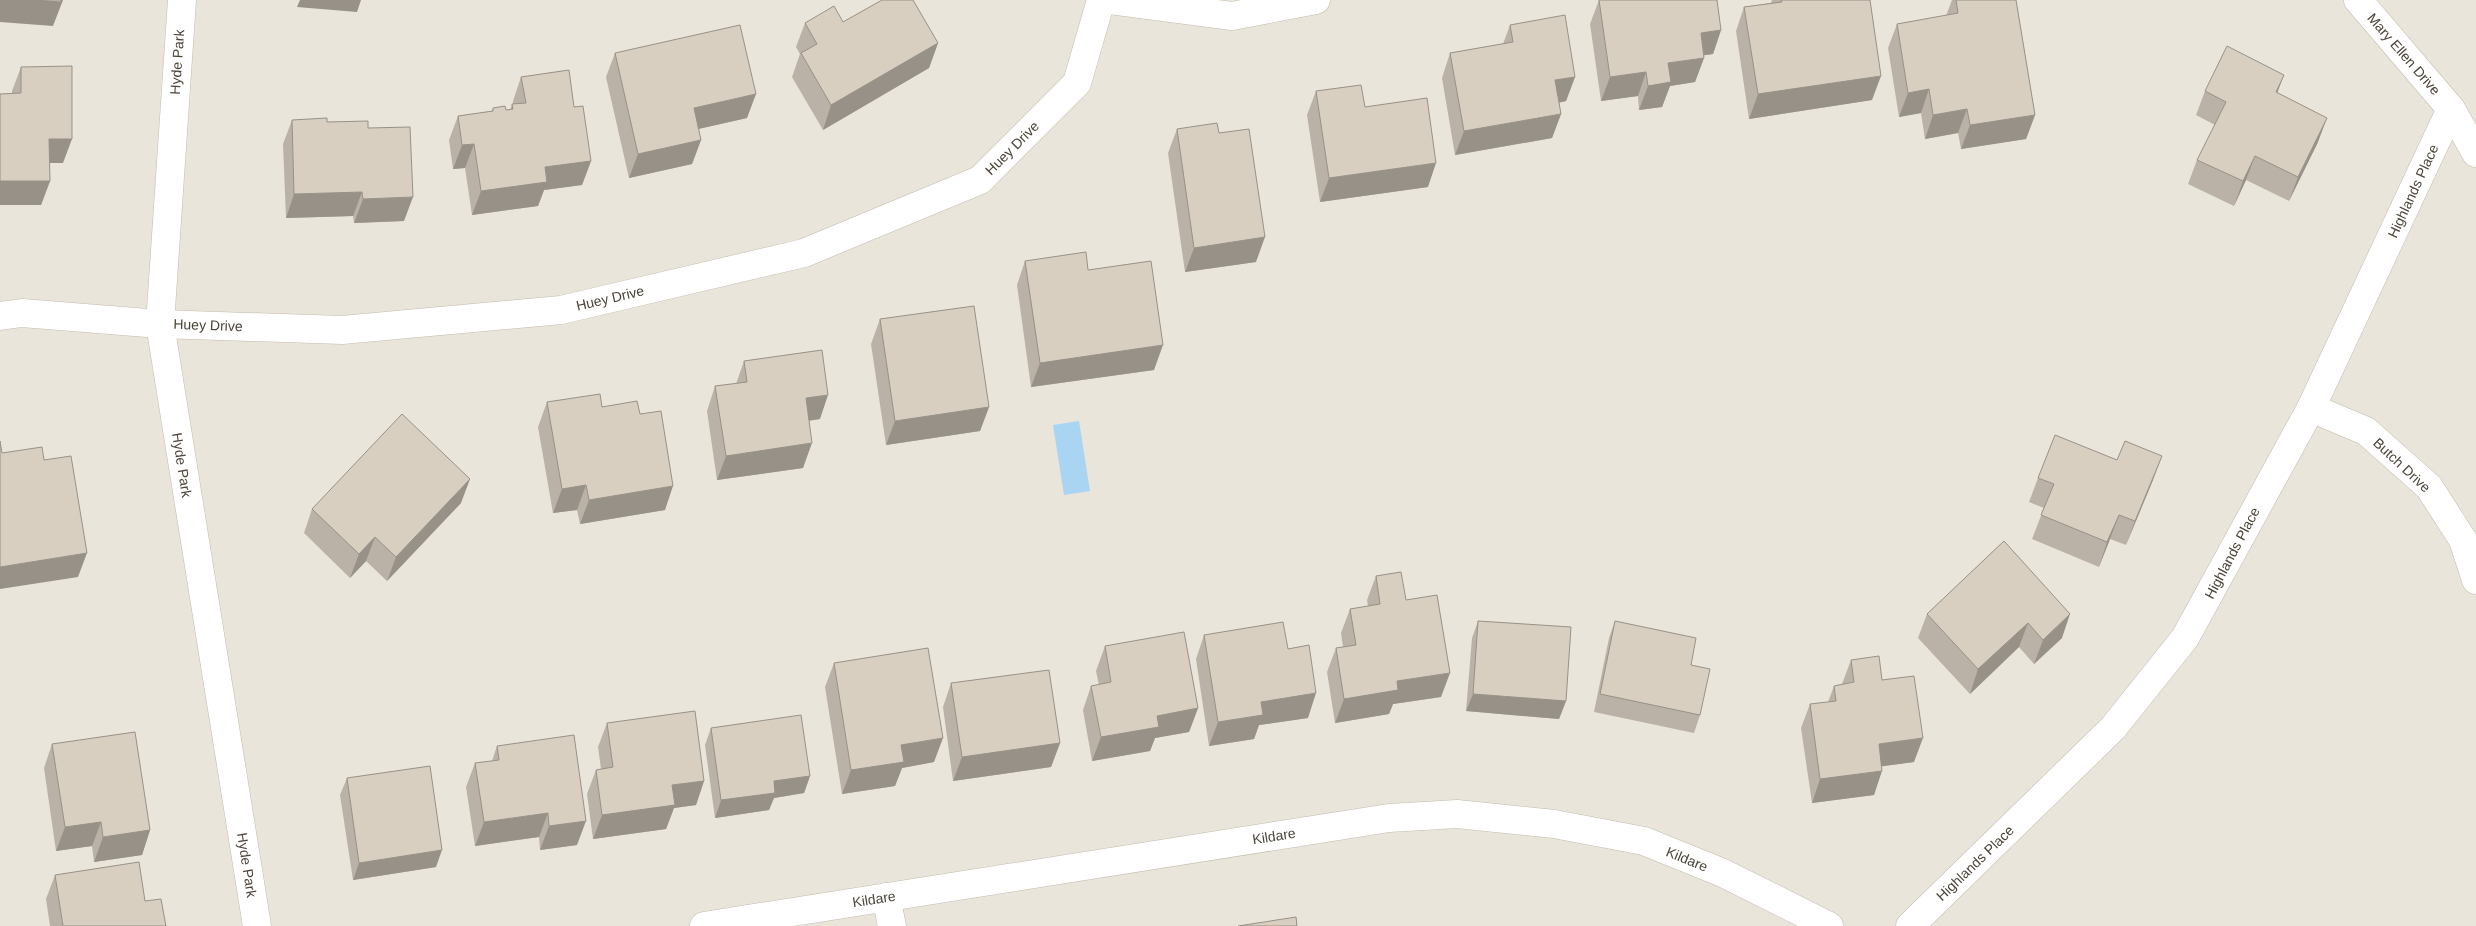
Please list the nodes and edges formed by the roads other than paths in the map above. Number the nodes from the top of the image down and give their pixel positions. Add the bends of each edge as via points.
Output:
1 (182, 0) edge
2 (1101, 0) edge
3 (1110, 0) edge
4 (1316, 0) edge
5 (2358, 0) edge
6 (2464, 110) edge
7 (2476, 153) edge
8 (0, 316) edge
9 (160, 324) junction
10 (2311, 408) junction
11 (2476, 580) edge
12 (886, 897) junction
13 (257, 926) edge
14 (704, 926) edge
15 (892, 926) edge
16 (1829, 926) edge
17 (1910, 926) edge

1 - 9 street, Hyde Park
2 - 9 street, Huey Drive via 1077,83 980,180 804,253 561,310 342,330
3 - 4 street via 1232,16
5 - 6 street, Mary Ellen Drive
6 - 7 street, Mary Ellen Drive
6 - 10 street, Highlands Place
8 - 9 street, Huey Drive via 22,313
9 - 13 street, Hyde Park
10 - 11 street, Butch Drive via 2366,431 2429,487 2463,540
10 - 17 street, Highlands Place via 2186,638 2113,728
12 - 14 street, Kildare
12 - 15 street
12 - 16 street, Kildare via 1389,818 1457,814 1554,824 1644,841 1723,873

